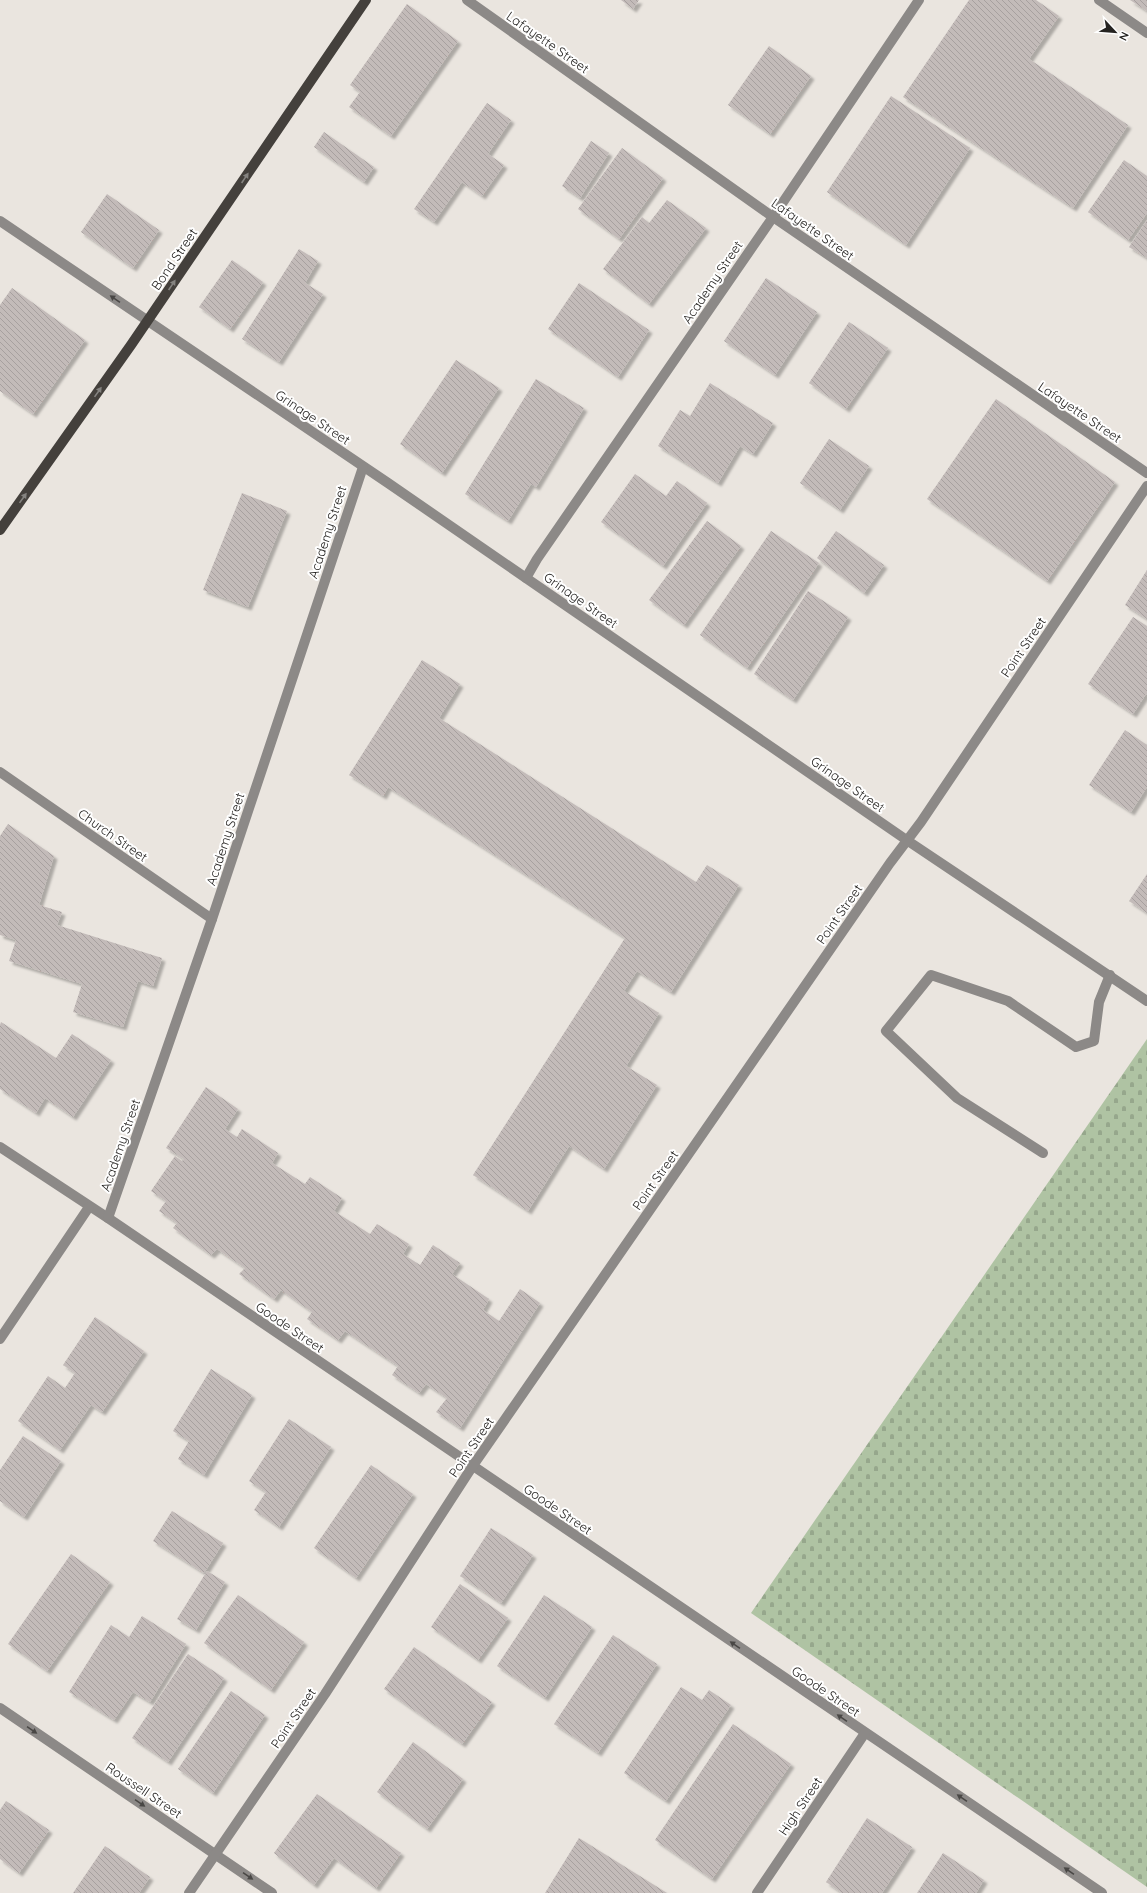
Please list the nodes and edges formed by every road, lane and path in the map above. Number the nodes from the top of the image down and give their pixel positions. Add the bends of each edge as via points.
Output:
1 (366, 0) edge
2 (467, 0) edge
3 (919, 0) edge
4 (1099, 0) edge
5 (1147, 33) edge
6 (772, 217) junction
7 (0, 221) edge
8 (147, 321) junction
9 (363, 467) junction
10 (1147, 473) edge
11 (1147, 486) edge
12 (0, 530) edge
13 (526, 578) junction
14 (0, 772) edge
15 (908, 841) junction
16 (212, 919) junction
17 (1110, 975) junction
18 (1147, 1001) edge
19 (0, 1147) edge
20 (1043, 1153) dead end
21 (88, 1207) junction
22 (108, 1218) junction
23 (0, 1340) edge
24 (472, 1467) junction
25 (0, 1708) edge
26 (865, 1733) junction
27 (215, 1854) junction
28 (188, 1893) edge
29 (272, 1893) edge
30 (757, 1893) edge
31 (1102, 1893) edge

8 -> 1 main road, Bond Street
2 - 6 street, Lafayette Street
3 - 6 street, Academy Street
4 - 5 street
6 - 10 street, Lafayette Street
6 - 13 street, Academy Street
8 -> 7 street, Grinage Street
8 - 9 street, Grinage Street
12 -> 8 main road, Bond Street
9 - 13 street, Grinage Street
9 - 16 street, Academy Street
11 - 15 street, Point Street
13 - 15 street, Grinage Street
14 - 16 street, Church Street
15 - 17 street, Grinage Street
15 - 24 street, Point Street via 890,863
16 - 22 street, Academy Street
17 - 18 street, Grinage Street
17 - 20 street via 1100,1002 1094,1041 1076,1047 1008,1001 931,974 886,1031 957,1098
19 - 21 street, Goode Street
21 - 22 street, Goode Street
21 - 23 street
22 - 24 street, Goode Street
26 -> 24 street, Goode Street
24 - 27 street, Point Street via 325,1694
25 -> 27 street, Roussell Street
26 - 30 street, High Street
31 -> 26 street, Goode Street
27 - 28 street, Point Street
27 -> 29 street, Roussell Street

